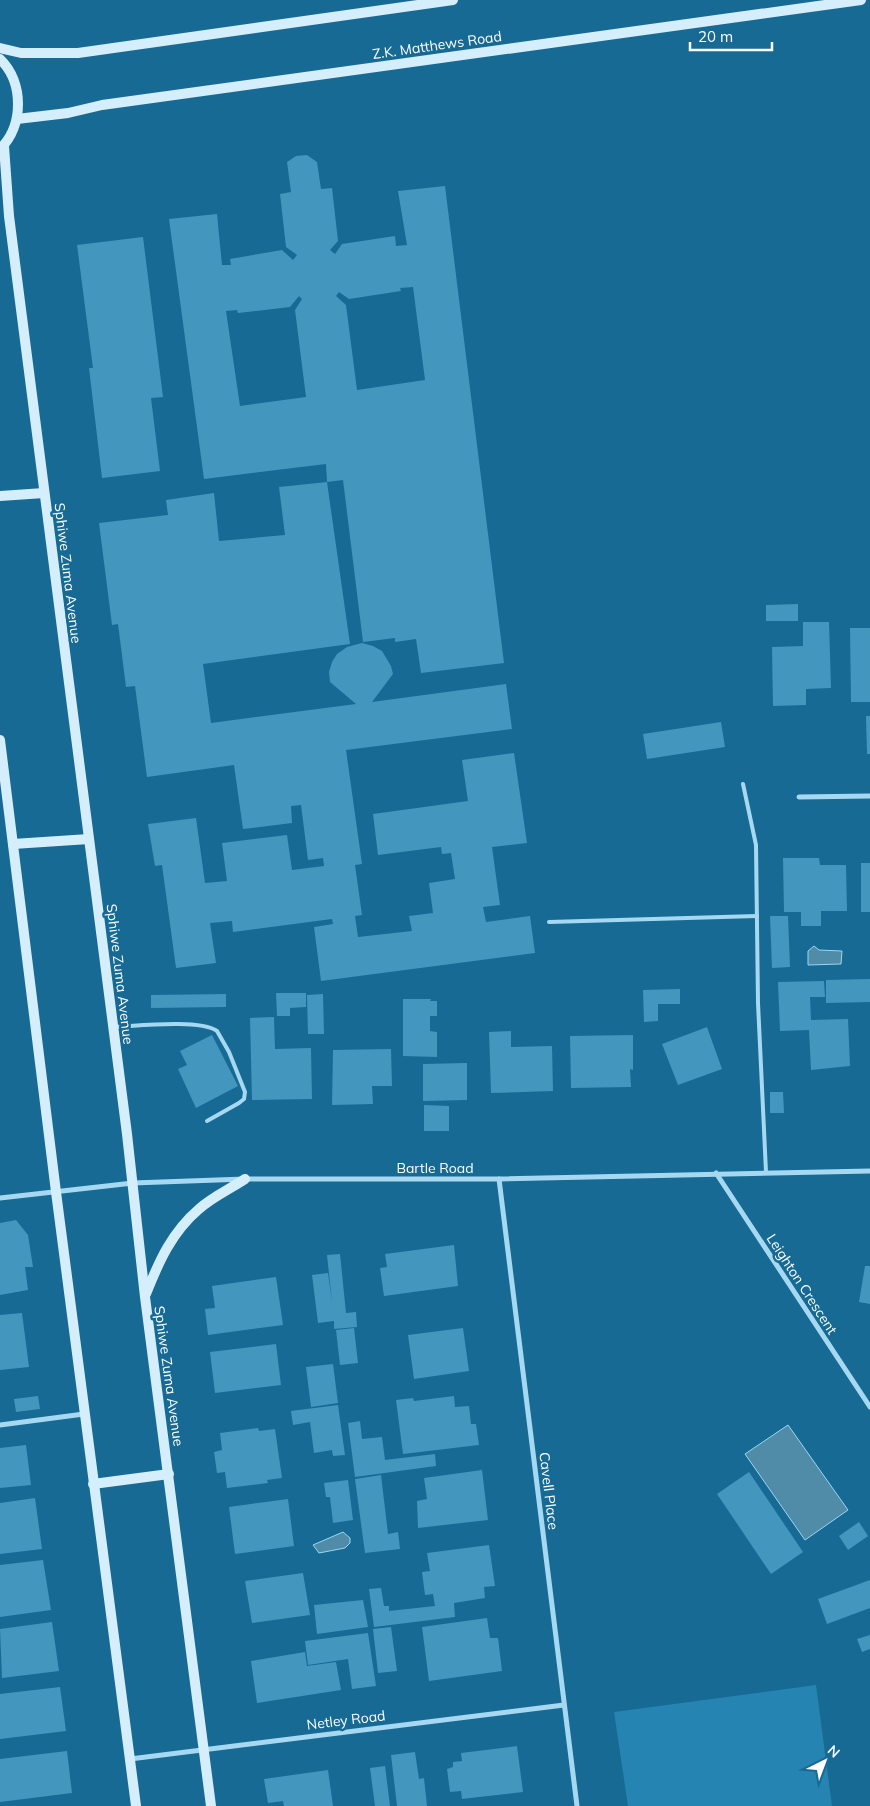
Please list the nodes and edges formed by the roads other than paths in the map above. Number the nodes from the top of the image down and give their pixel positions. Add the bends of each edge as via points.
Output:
1 (454, 0) edge
2 (862, 0) edge
3 (0, 48) edge
4 (0, 59) edge
5 (17, 119) junction
6 (2, 148) edge
7 (44, 493) junction
8 (0, 496) edge
9 (0, 740) edge
10 (743, 784) dead end
11 (870, 796) edge
12 (799, 797) dead end
13 (89, 839) junction
14 (13, 844) junction
15 (757, 916) junction
16 (549, 922) dead end
17 (113, 1027) junction
18 (207, 1121) dead end
19 (870, 1171) edge
20 (766, 1172) junction
21 (716, 1173) junction
22 (245, 1179) junction
23 (499, 1179) junction
24 (133, 1183) junction
25 (56, 1192) junction
26 (0, 1198) edge
27 (145, 1297) junction
28 (870, 1406) edge
29 (84, 1414) junction
30 (0, 1425) edge
31 (169, 1474) junction
32 (94, 1484) junction
33 (564, 1706) junction
34 (204, 1749) junction
35 (130, 1758) junction
36 (136, 1806) edge
37 (211, 1806) edge
38 (577, 1806) edge

1 - 3 street via 78,53 21,53
2 - 5 street, Z.K. Matthews Road
4 - 5 street via 12,75 17,89
5 - 6 street
6 - 7 street, Sphiwe Zuma Avenue
7 - 8 street
7 - 13 street, Sphiwe Zuma Avenue
9 - 14 street
10 - 15 lane via 756,844
11 - 12 street
13 - 14 street
13 - 17 street, Sphiwe Zuma Avenue
14 - 25 street
15 - 16 lane
15 - 20 lane
17 - 18 lane via 175,1024 204,1026 217,1031 230,1052 245,1092 239,1103
17 - 24 street, Sphiwe Zuma Avenue
19 - 20 street, Bartle Road
20 - 21 street, Bartle Road
21 - 23 street, Bartle Road
21 - 28 street, Leighton Crescent
22 - 23 street, Bartle Road
22 - 24 street, Bartle Road
22 - 27 street via 200,1208 177,1231 159,1259
23 - 33 street, Cavell Place
24 - 25 street, Bartle Road
24 - 27 street, Sphiwe Zuma Avenue
25 - 26 street, Bartle Road
25 - 29 street
27 - 31 street, Sphiwe Zuma Avenue
29 - 30 street
29 - 32 street
31 - 32 street
31 - 34 street, Sphiwe Zuma Avenue
32 - 35 street
33 - 34 street, Netley Road
33 - 38 street, Cavell Place
34 - 35 street, Netley Road
34 - 37 street, Sphiwe Zuma Avenue
35 - 36 street

